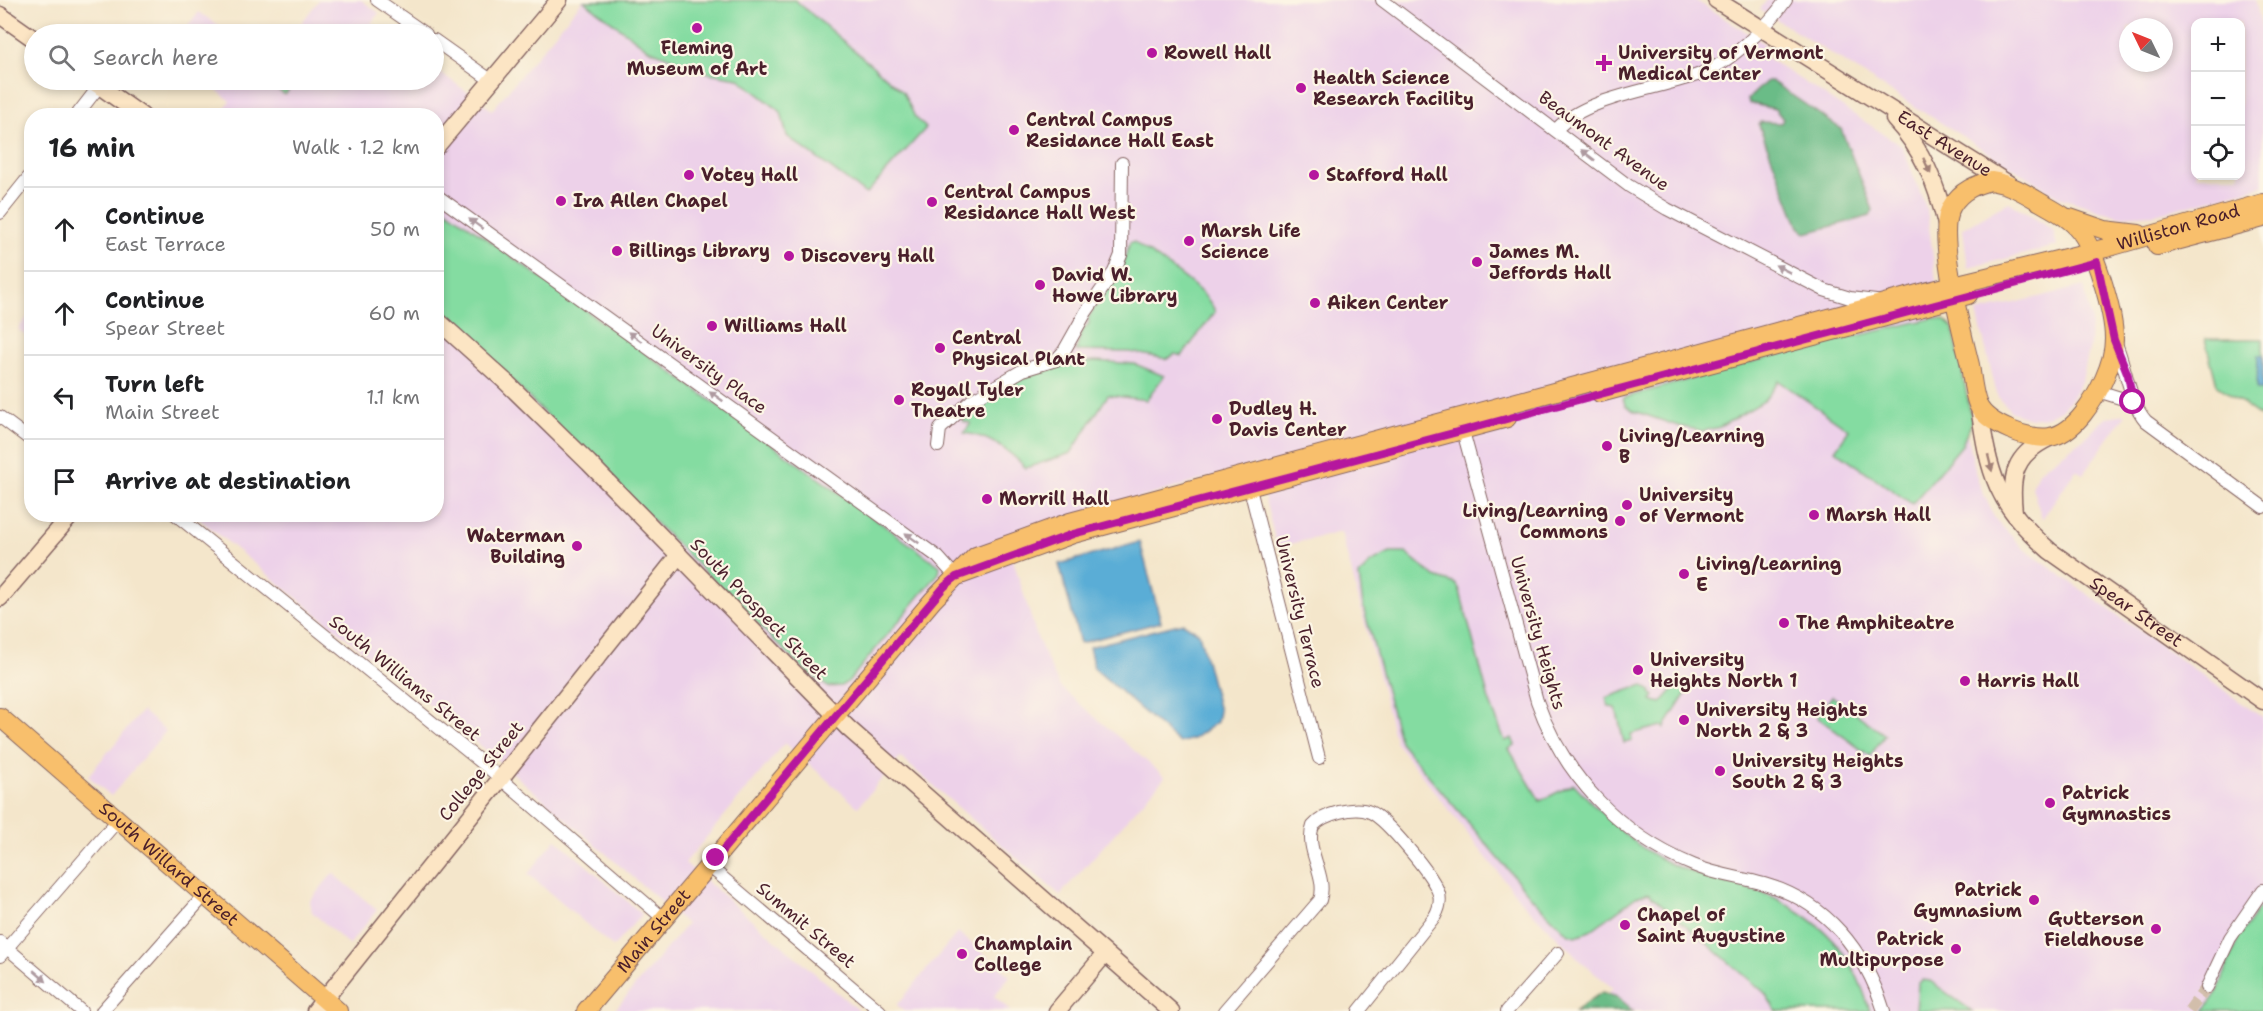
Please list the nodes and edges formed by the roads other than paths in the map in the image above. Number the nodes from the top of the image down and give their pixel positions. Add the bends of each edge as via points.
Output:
1 (377, 0) edge
2 (559, 0) edge
3 (1383, 0) edge
4 (1716, 0) edge
5 (1786, 0) edge
6 (0, 15) edge
7 (412, 24) edge
8 (1761, 29) junction
9 (24, 32) edge
10 (444, 47) edge
11 (492, 81) junction
12 (91, 90) edge
13 (107, 90) edge
14 (1879, 103) junction
15 (81, 108) edge
16 (131, 108) edge
17 (1557, 129) junction
18 (444, 138) edge
19 (1122, 163) dead end
20 (24, 183) edge
21 (2010, 184) junction
22 (444, 201) edge
23 (2263, 203) edge
24 (0, 213) edge
25 (2065, 217) junction
26 (2263, 218) edge
27 (1946, 224) junction
28 (2153, 234) junction
29 (2095, 257) junction
30 (1954, 292) junction
31 (1889, 302) junction
32 (444, 326) edge
33 (2114, 340) junction
34 (2098, 391) junction
35 (2133, 402) junction
36 (1979, 406) junction
37 (0, 417) edge
38 (1461, 423) junction
39 (24, 435) edge
40 (2049, 438) junction
41 (938, 446) dead end
42 (1247, 480) junction
43 (2263, 507) edge
44 (2014, 516) junction
45 (65, 522) edge
46 (186, 522) edge
47 (679, 555) junction
48 (956, 577) junction
49 (0, 598) edge
50 (2263, 701) edge
51 (835, 716) junction
52 (0, 717) edge
53 (1319, 758) dead end
54 (501, 778) junction
55 (118, 820) junction
56 (709, 866) junction
57 (2263, 890) edge
58 (204, 896) junction
59 (664, 919) junction
60 (2, 949) edge
61 (1558, 953) dead end
62 (1105, 954) junction
63 (2207, 987) tunnel mouth
64 (325, 1007) edge
65 (81, 1011) edge
66 (102, 1011) edge
67 (586, 1011) edge
68 (880, 1011) edge
69 (1057, 1011) edge
70 (1171, 1011) edge
71 (1224, 1011) edge
72 (1359, 1011) edge
73 (1507, 1011) edge
74 (1884, 1011) edge

1 - 7 street
2 - 11 street
3 - 17 street, Beaumont Avenue
4 - 8 street, East Avenue
5 - 8 street
6 - 9 street
8 - 14 street, East Avenue
8 - 17 street via 1711,69 1580,110
10 - 11 street
11 - 18 street
12 - 15 street
13 - 16 street
14 - 21 street, East Avenue
14 -> 27 street, East Avenue via 1924,159 1938,190
31 -> 17 street, Beaumont Avenue via 1850,298 1824,290 1667,209 1629,186
19 - 41 street via 1121,255 1064,351 1056,360 1023,370 972,400 940,429
20 - 24 street
21 - 25 main road, East Avenue
21 - 27 main road, East Avenue via 1991,181 1966,190 1956,199
48 -> 22 street, University Place via 938,557
23 - 28 main road, Williston Road
25 - 28 main road via 2112,232
25 - 29 main road, East Avenue via 2080,230
26 - 29 main road, Williston Road
27 - 30 main road, East Avenue
28 - 29 main road, Williston Road
29 - 30 main road, Main Street
29 - 33 main road
30 - 31 main road, Main Street
30 - 36 main road, Spear Street
30 - 38 main road, Main Street
31 - 38 main road, Main Street
32 - 47 street, South Prospect Street via 564,438
33 - 34 main road
33 - 35 street via 2128,375
34 - 35 street
34 - 40 main road via 2078,421
35 - 43 street via 2162,435
36 - 40 main road via 2006,428
36 -> 44 street, Spear Street via 1995,484
37 - 39 street
38 - 42 main road, Main Street
38 - 74 street, University Heights via 1537,701 1574,773 1613,814 1665,852 1710,871 1779,889 1822,914 1845,935 1865,962
40 - 44 street via 2027,452 2017,465 2012,480
42 - 48 main road, Main Street via 1073,534
42 - 53 street, University Terrace
44 - 50 street, Spear Street via 2050,551
45 - 49 street
46 - 54 street, South Williams Street
47 - 51 street, South Prospect Street
47 - 54 street, College Street
48 - 51 main road, Main Street
51 - 56 main road, Main Street
51 - 62 street, South Prospect Street
52 - 55 main road, South Willard Street
54 - 59 street, South Williams Street
54 - 64 street, College Street
55 - 58 main road, South Willard Street
55 - 60 street
56 - 59 main road, Main Street
56 - 68 street, Summit Street
57 - 63 street via 2230,938
58 - 64 main road, South Willard Street
58 - 66 street
59 - 67 main road, Main Street
60 -> 65 street
61 - 73 street
62 - 69 street
62 - 70 street, South Prospect Street
71 - 72 street via 1320,900 1322,884 1311,838 1313,826 1321,819 1359,809 1382,821 1431,879 1440,898 1435,916

